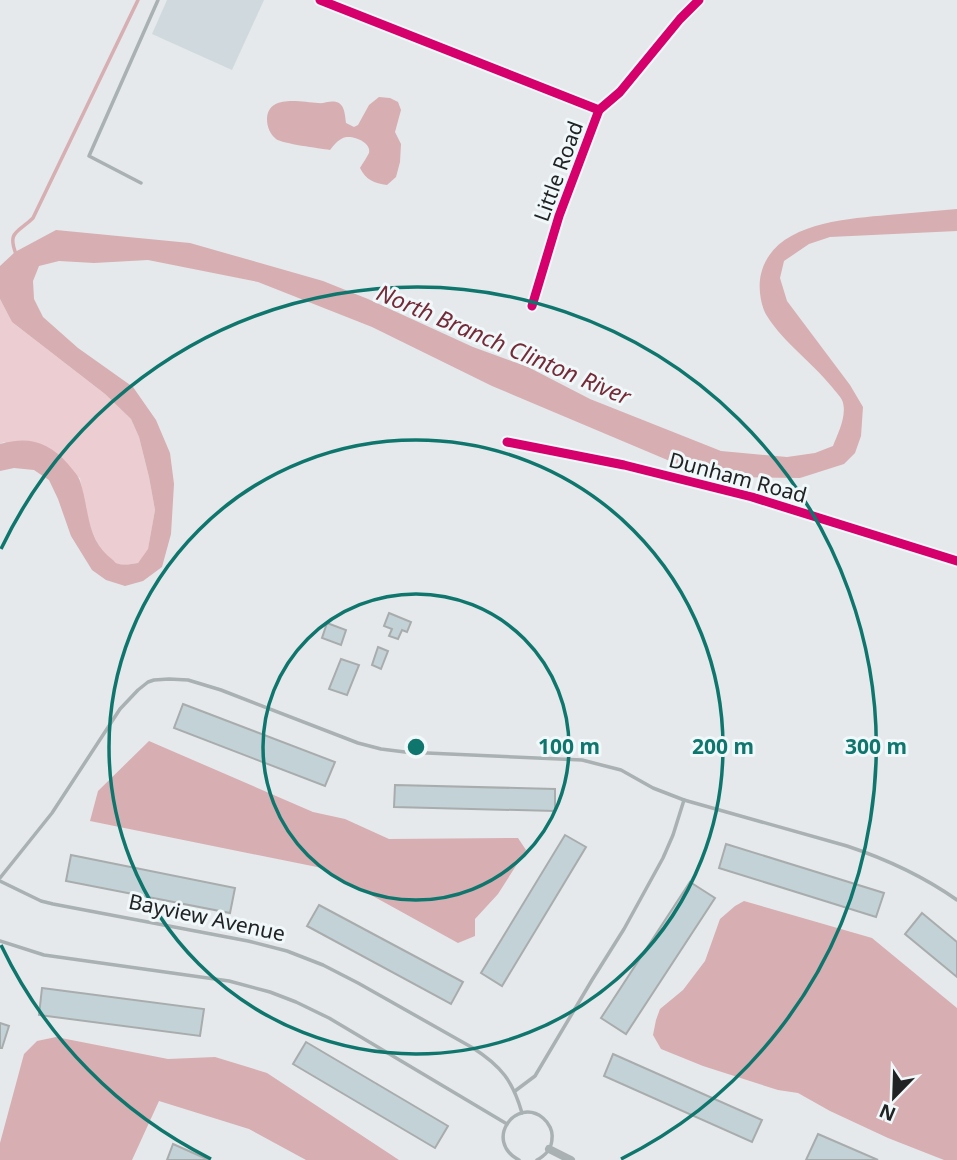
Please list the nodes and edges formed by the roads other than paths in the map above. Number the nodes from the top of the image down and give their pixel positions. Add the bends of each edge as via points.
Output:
1 (158, 0) edge
2 (320, 0) edge
3 (699, 0) edge
4 (599, 110) junction
5 (141, 183) dead end
6 (532, 306) dead end
7 (507, 442) dead end
8 (957, 561) edge
9 (684, 800) junction
10 (0, 880) edge
11 (957, 900) edge
12 (0, 941) edge
13 (515, 1091) junction
14 (522, 1113) junction
15 (507, 1124) junction
16 (550, 1149) junction
17 (510, 1154) junction
18 (504, 1160) edge
19 (519, 1160) edge
20 (537, 1160) edge
21 (571, 1160) edge

1 - 5 lane via 89,156
2 - 4 street
3 - 4 street, Little Road
4 - 6 street, Little Road via 559,216
7 - 8 street, Dunham Road via 752,497
9 - 10 lane via 593,762 382,749 201,684 161,679 148,682 125,703 52,813
9 - 11 lane via 872,854
9 - 13 lane via 663,858 624,929 536,1076
10 - 13 lane, Bayview Avenue via 53,904 259,943 305,957 472,1048 495,1063
12 - 15 lane via 44,955 229,981 270,992 329,1018
13 - 14 lane, Bayview Avenue
14 - 15 lane
14 - 16 lane via 540,1116 549,1125
15 - 17 lane via 503,1140
16 - 20 lane
16 - 21 street
17 - 18 lane
17 - 19 lane

